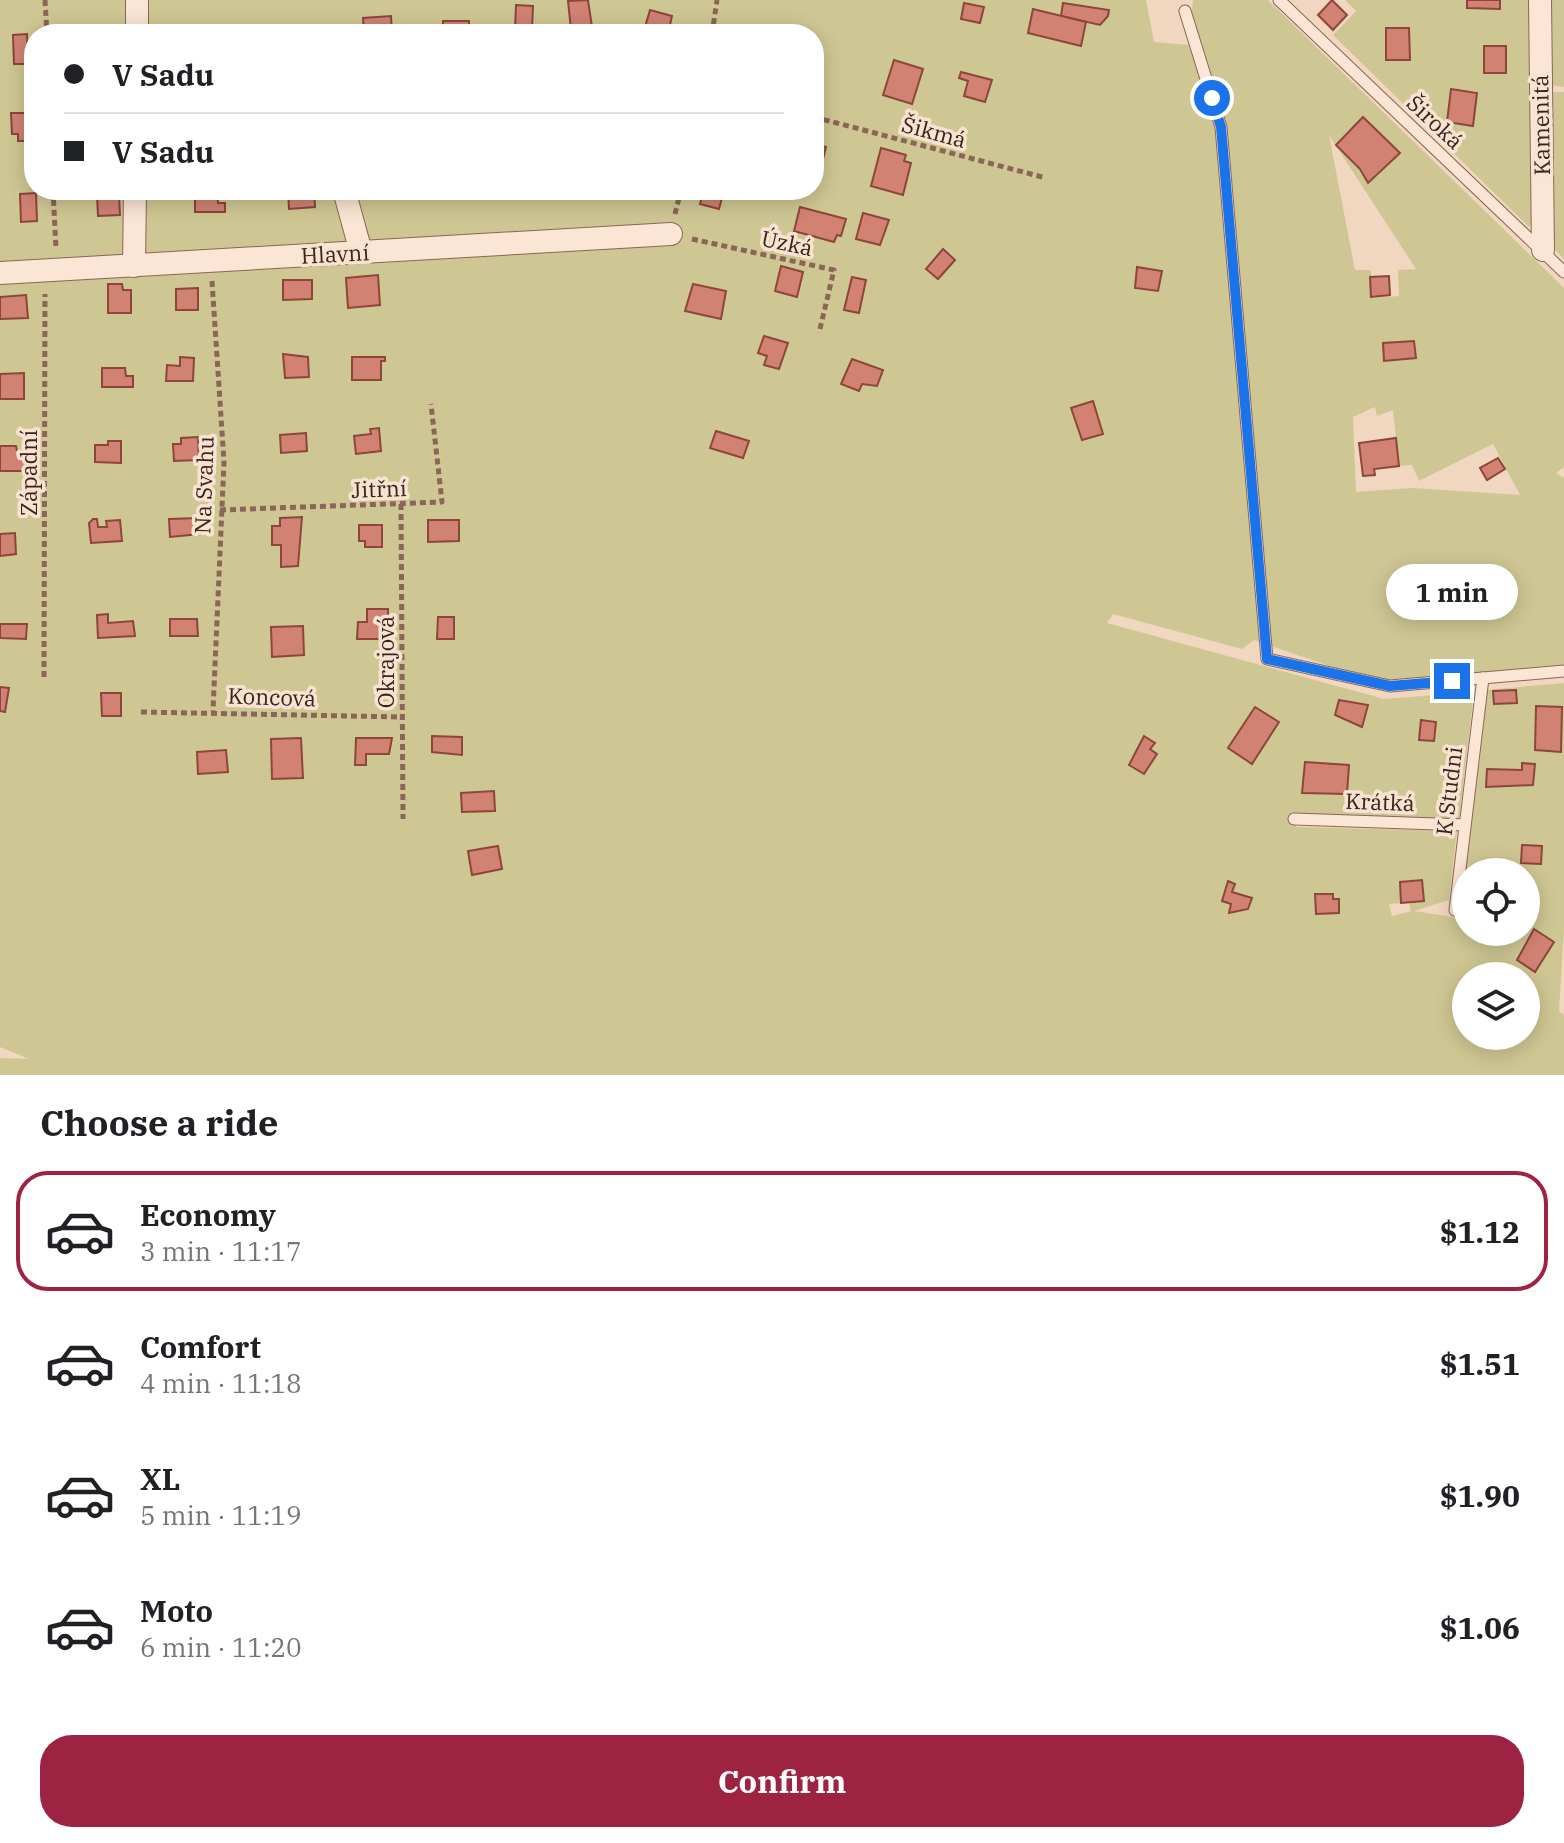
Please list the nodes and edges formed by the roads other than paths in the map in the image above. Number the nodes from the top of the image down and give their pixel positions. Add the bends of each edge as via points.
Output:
1 (137, 0) edge
2 (1279, 0) edge
3 (1540, 0) edge
4 (1185, 11) dead end
5 (137, 24) edge
6 (135, 200) edge
7 (347, 200) edge
8 (671, 234) road end
9 (1543, 250) junction
10 (361, 252) junction
11 (134, 266) junction
12 (1564, 272) edge
13 (0, 273) edge
14 (1564, 671) edge
15 (1483, 678) junction
16 (1294, 819) dead end
17 (1465, 825) junction
18 (1461, 858) edge

1 - 5 street
2 - 9 lane, Široká
3 - 9 street, Kamenitá
4 - 15 lane via 1221,127 1267,659 1390,686
6 - 11 street
7 - 10 street
8 - 10 street, Hlavní
9 - 12 lane, Široká
10 - 11 street, Hlavní
11 - 13 street, Hlavní
14 - 15 lane
15 - 17 lane, K Studni
16 - 17 lane, Krátká
17 - 18 lane, K Studni

